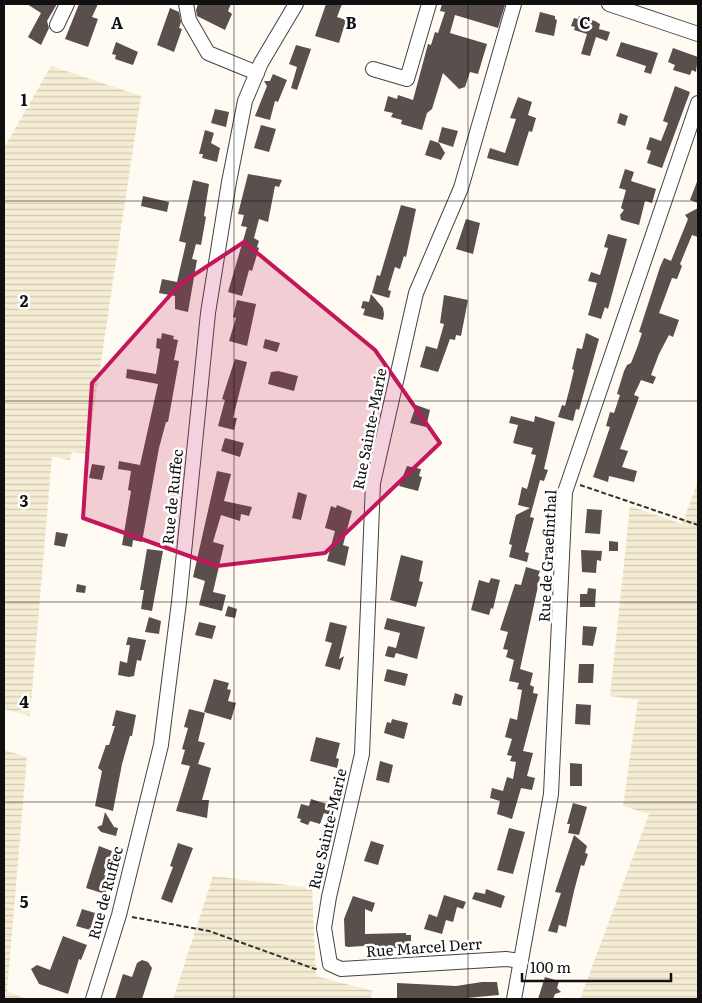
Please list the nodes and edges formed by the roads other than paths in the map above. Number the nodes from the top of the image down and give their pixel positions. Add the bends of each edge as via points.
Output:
1 (67, 4) edge
2 (186, 4) edge
3 (296, 4) edge
4 (429, 4) edge
5 (514, 4) edge
6 (609, 4) edge
7 (57, 25) dead end
8 (698, 34) edge
9 (373, 70) dead end
10 (257, 73) junction
11 (698, 104) edge
12 (521, 961) junction
13 (330, 964) joint
14 (93, 999) edge
15 (514, 999) edge

1 - 7 street
2 - 10 street via 189,20 208,53
3 - 10 street, Rue de Ruffec
4 - 9 street via 407,79
5 - 13 street, Rue Sainte-Marie via 461,188 416,293 373,483 362,754 324,928
6 - 8 street
10 - 14 street, Rue de Ruffec via 243,110 228,182 208,313 179,602 160,745 119,914
11 - 12 street, Rue de Graefinthal via 565,492 551,794
12 - 13 street, Rue Marcel Derr via 506,959 341,970
12 - 15 street, Rue de Graefinthal

